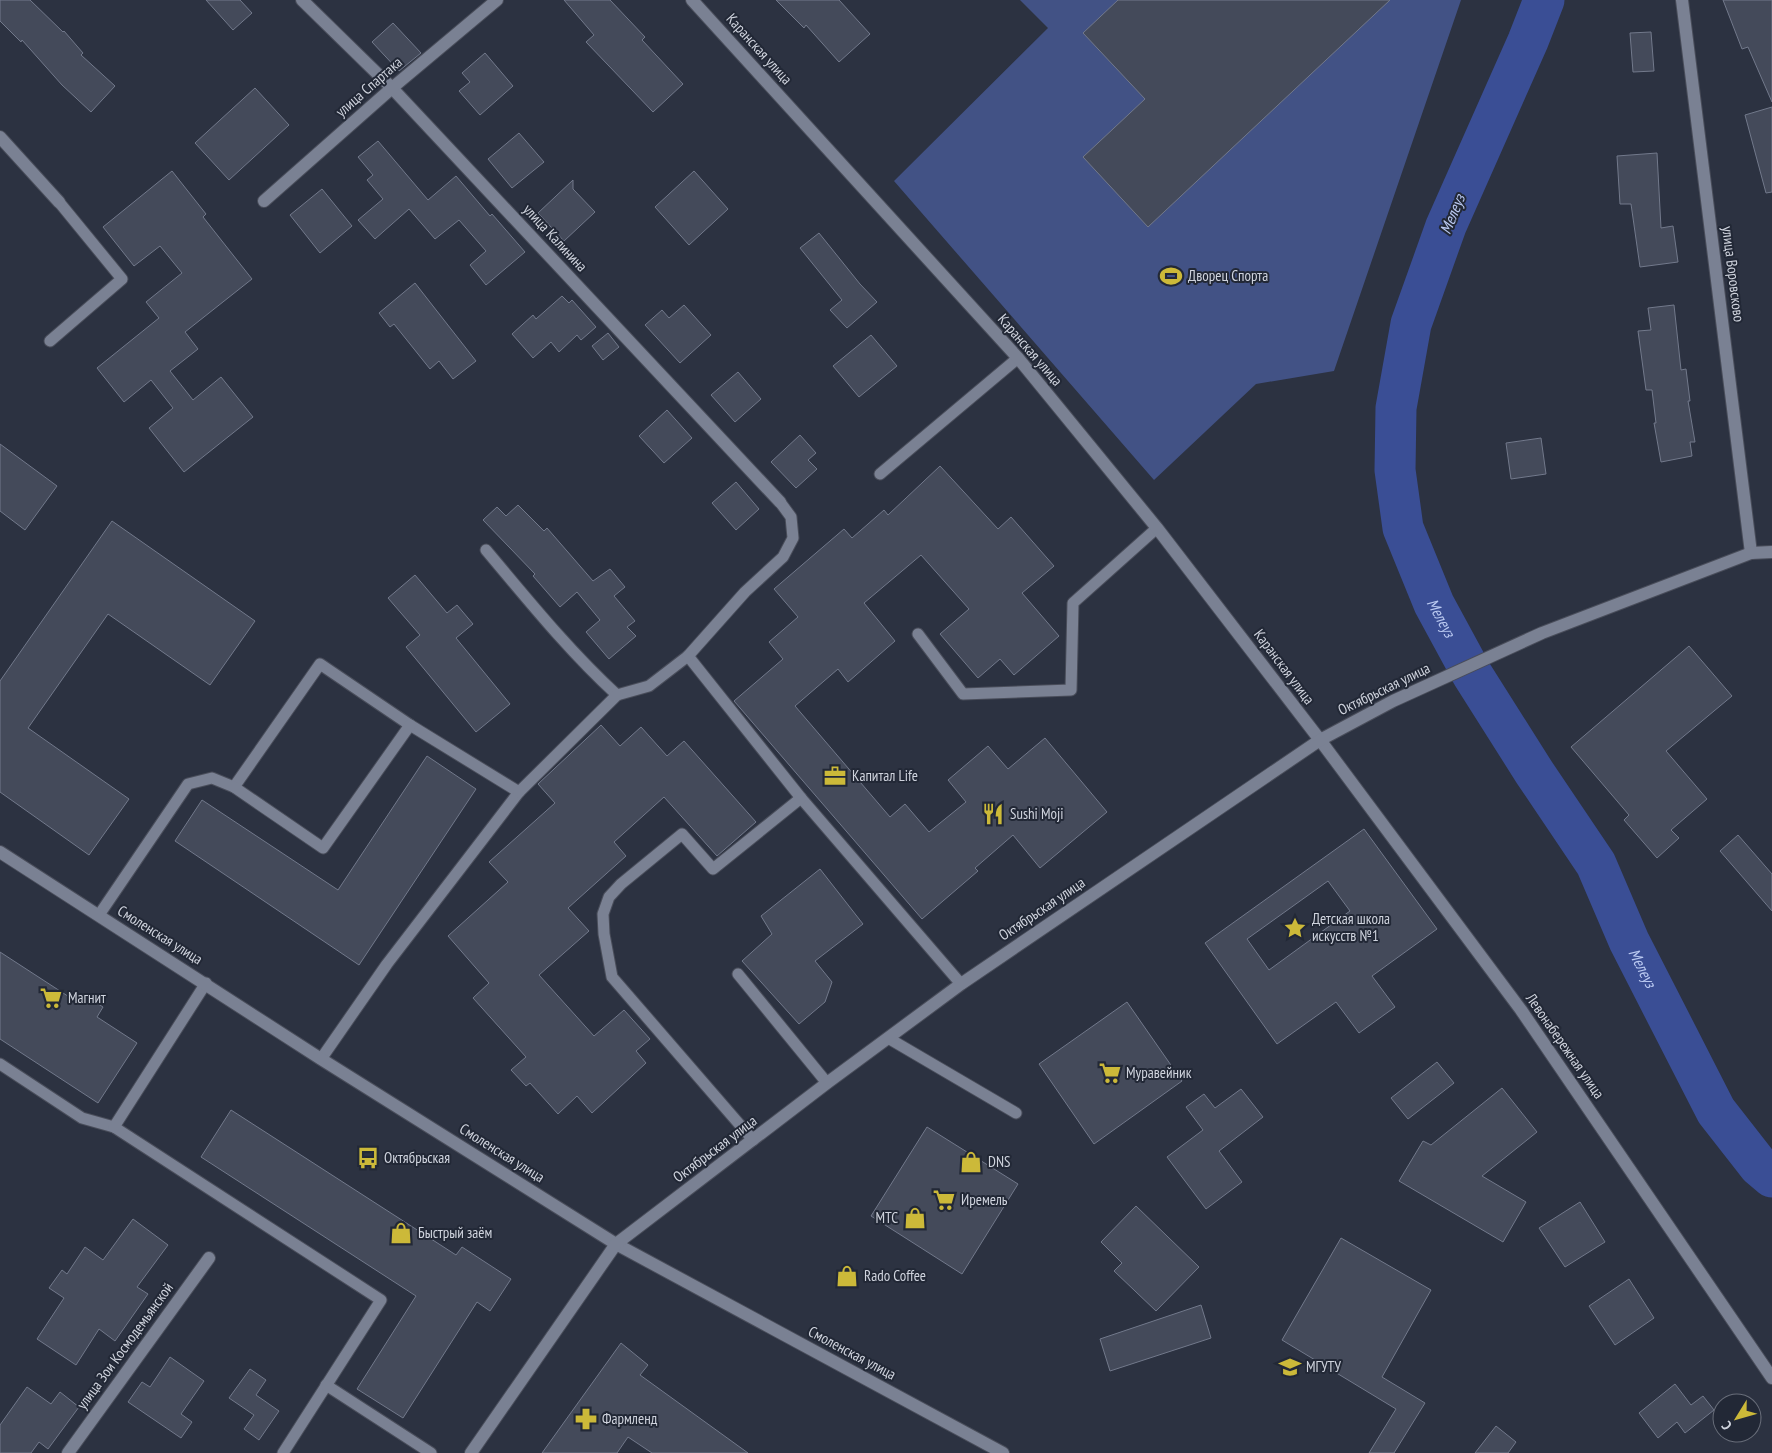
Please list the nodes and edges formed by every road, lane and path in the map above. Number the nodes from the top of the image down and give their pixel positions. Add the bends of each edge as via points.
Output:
1 (302, 0) edge
2 (497, 0) edge
3 (692, 0) edge
4 (1682, 0) edge
5 (392, 88) junction
6 (0, 137) edge
7 (264, 201) dead end
8 (59, 202) joint
9 (50, 341) dead end
10 (1018, 358) junction
11 (880, 474) dead end
12 (780, 502) joint
13 (1158, 528) junction
14 (486, 550) dead end
15 (1772, 552) edge
16 (1751, 553) junction
17 (918, 634) dead end
18 (688, 656) junction
19 (617, 695) junction
20 (410, 725) junction
21 (1320, 740) junction
22 (234, 788) junction
23 (519, 792) junction
24 (801, 798) junction
25 (0, 852) edge
26 (99, 916) junction
27 (738, 974) dead end
28 (206, 983) junction
29 (961, 984) junction
30 (888, 1038) junction
31 (321, 1058) junction
32 (0, 1064) edge
33 (827, 1083) junction
34 (1016, 1113) dead end
35 (114, 1127) junction
36 (753, 1140) junction
37 (616, 1244) junction
38 (209, 1258) dead end
39 (1772, 1378) edge
40 (326, 1385) junction
41 (68, 1453) edge
42 (283, 1453) edge
43 (431, 1453) edge
44 (471, 1453) edge
45 (1003, 1453) edge

1 - 5 street, улица Калинина
2 - 5 street, улица Спартака
3 - 10 street, Каранская улица
4 - 16 street, улица Воровсково
5 - 7 street, улица Спартака
5 - 12 street, улица Калинина
6 - 8 street
8 - 9 lane via 122,279
10 - 11 lane
10 - 13 street, Каранская улица
12 - 18 lane via 791,517 793,538 783,557 745,592
13 - 17 lane via 1073,603 1071,690 963,694
13 - 21 street, Каранская улица
14 - 19 lane via 540,615
15 - 16 street, Октябрьская улица
16 - 21 street, Октябрьская улица via 1542,633 1393,701
18 - 19 lane via 649,686
18 - 24 lane
19 - 23 lane
20 - 22 lane via 323,848
20 - 22 lane via 320,664
20 - 23 lane
21 - 29 street, Октябрьская улица
21 - 39 street, Левонабережная улица via 1521,1010
22 - 26 lane via 212,778 188,784
23 - 31 lane via 387,964
24 - 29 lane
24 - 36 lane via 713,869 682,834 621,884 609,897 603,914 612,977
25 - 26 street, Смоленская улица
26 - 28 street, Смоленская улица
27 - 33 lane
28 - 31 street, Смоленская улица
28 - 35 lane
29 - 30 street, Октябрьская улица
30 - 33 street, Октябрьская улица
30 - 34 lane
31 - 37 street, Смоленская улица
32 - 35 lane via 82,1118
33 - 36 street, Октябрьская улица
35 - 40 lane via 381,1300
36 - 37 street, Октябрьская улица
37 - 44 street, Октябрьская улица
37 - 45 street, Смоленская улица
38 - 41 street, улица Зои Космодемьянской
40 - 42 lane
40 - 43 lane

